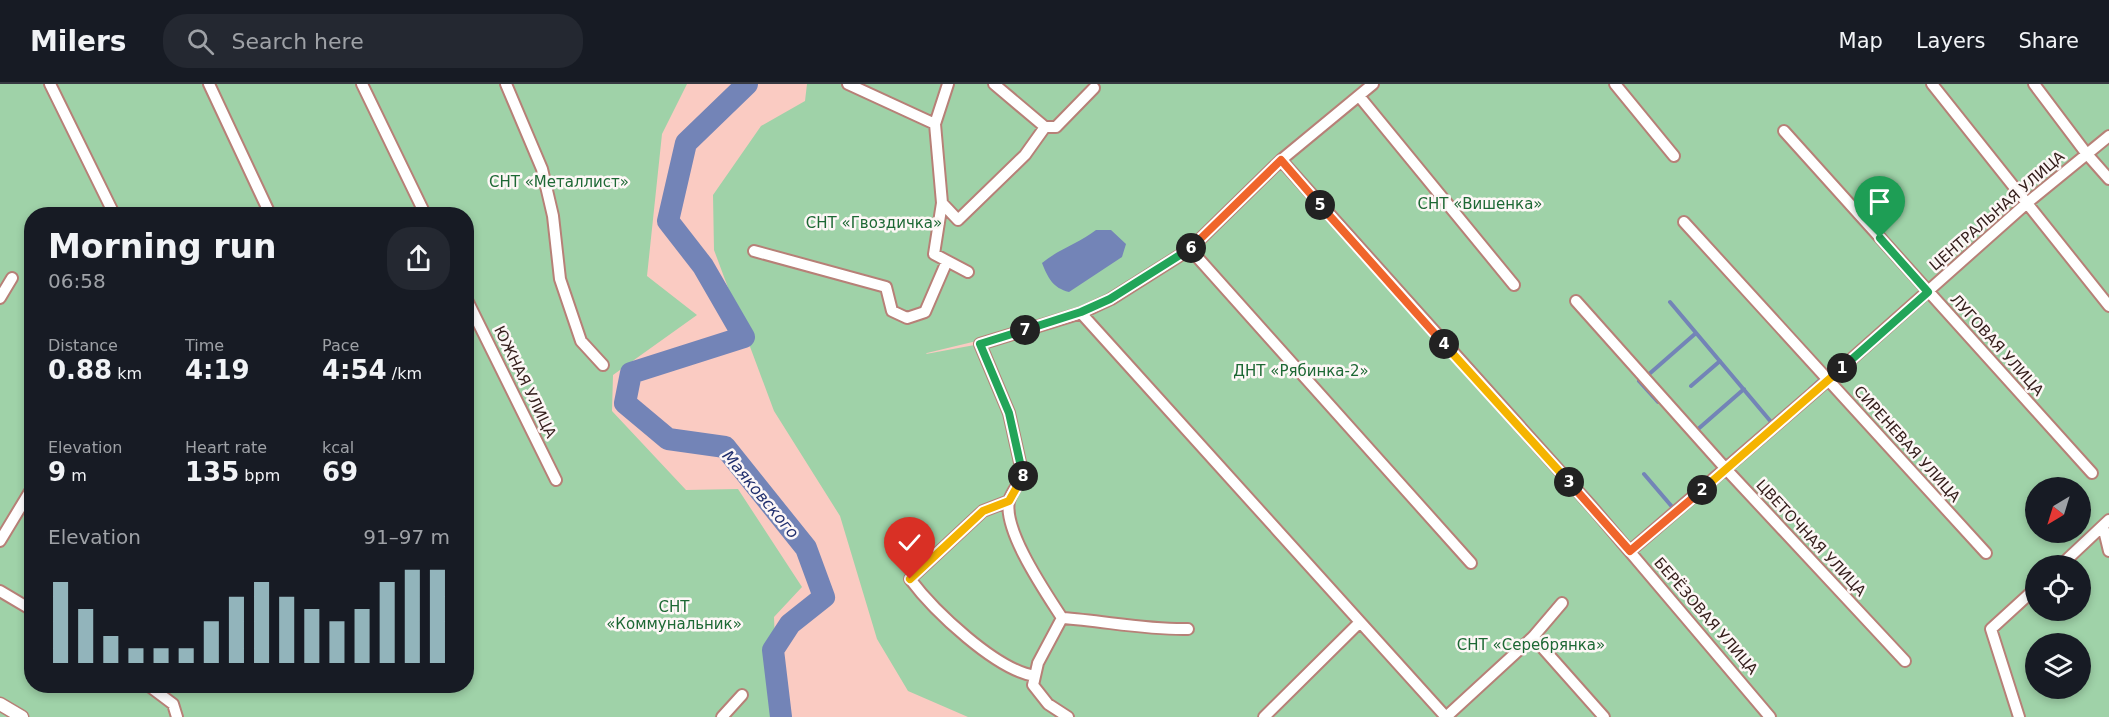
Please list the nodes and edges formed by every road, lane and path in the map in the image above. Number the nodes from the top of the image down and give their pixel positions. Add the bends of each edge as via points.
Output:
1 (50, 84) edge
2 (209, 84) edge
3 (362, 84) edge
4 (506, 84) edge
5 (848, 84) edge
6 (948, 84) edge
7 (994, 84) edge
8 (1373, 84) edge
9 (1615, 84) edge
10 (1932, 84) edge
11 (2034, 84) edge
12 (1094, 88) dead end
13 (1359, 96) junction
14 (935, 124) junction
15 (1045, 127) junction
16 (1784, 131) dead end
17 (2109, 136) edge
18 (2086, 153) junction
19 (1674, 156) dead end
20 (1281, 160) junction
21 (2109, 179) edge
22 (942, 203) junction
23 (2027, 203) junction
24 (111, 207) edge
25 (267, 207) edge
26 (422, 207) edge
27 (1684, 222) dead end
28 (1190, 249) junction
29 (754, 250) dead end
30 (947, 261) junction
31 (968, 272) dead end
32 (12, 278) dead end
33 (1514, 285) dead end
34 (1928, 292) junction
35 (0, 298) edge
36 (1576, 302) dead end
37 (2109, 306) edge
38 (1081, 312) junction
39 (474, 314) edge
40 (603, 365) dead end
41 (1828, 380) junction
42 (1726, 469) junction
43 (2092, 472) dead end
44 (556, 480) dead end
45 (24, 501) edge
46 (1009, 501) junction
47 (2106, 523) edge
48 (0, 541) edge
49 (1630, 551) junction
50 (2109, 551) edge
51 (1986, 553) dead end
52 (2072, 555) edge
53 (1471, 563) dead end
54 (0, 591) edge
55 (2025, 598) edge
56 (1562, 603) dead end
57 (24, 605) edge
58 (1062, 618) junction
59 (1360, 622) junction
60 (1188, 629) dead end
61 (1533, 637) junction
62 (1905, 660) dead end
63 (1035, 676) junction
64 (158, 693) edge
65 (742, 694) dead end
66 (0, 704) edge
67 (22, 717) edge
68 (177, 717) edge
69 (722, 717) edge
70 (1068, 717) edge
71 (1264, 717) edge
72 (1446, 717) edge
73 (1604, 717) edge
74 (1770, 717) edge
75 (2019, 717) edge

1 - 24 street
2 - 25 street
3 - 26 street
4 - 40 street via 542,169 553,216 560,279 581,341
5 - 14 street
6 - 14 street
7 - 15 street
8 - 13 street
9 - 19 street
10 - 23 street
11 - 18 street
12 - 15 street via 1056,127
13 - 20 street
13 - 33 street
14 - 22 street
15 - 22 street via 1025,155 958,219
16 - 34 street, ЛУГОВАЯ УЛИЦА
17 - 18 street, ЦЕНТРАЛЬНАЯ УЛИЦА
18 - 21 street
18 - 23 street, ЦЕНТРАЛЬНАЯ УЛИЦА
20 - 28 street
20 - 49 street, БЕРЁЗОВАЯ УЛИЦА
22 - 30 street via 934,254
23 - 34 street, ЦЕНТРАЛЬНАЯ УЛИЦА
23 - 37 street
27 - 41 street, СИРЕНЕВАЯ УЛИЦА
28 - 38 street via 1110,299
28 - 53 street
29 - 30 street via 886,287 892,311 907,318 924,312
30 - 31 street
32 - 35 street
34 - 41 street, ЦЕНТРАЛЬНАЯ УЛИЦА
34 - 43 street, ЛУГОВАЯ УЛИЦА
36 - 42 street, ЦВЕТОЧНАЯ УЛИЦА
38 - 46 street via 980,344 1009,413 1023,476
38 - 59 street
39 - 44 street, ЮЖНАЯ УЛИЦА
41 - 42 street, ЦЕНТРАЛЬНАЯ УЛИЦА
41 - 51 street, СИРЕНЕВАЯ УЛИЦА
42 - 49 street, ЦЕНТРАЛЬНАЯ УЛИЦА
42 - 62 street, ЦВЕТОЧНАЯ УЛИЦА
45 - 48 street
46 - 58 street via 1013,526 1030,569
46 - 63 street via 983,511 910,579 990,656 1019,674
47 - 50 street
47 - 52 street
49 - 74 street, БЕРЁЗОВАЯ УЛИЦА
54 - 57 street
55 - 75 street via 1991,629
56 - 61 street
58 - 60 street
58 - 63 street
59 - 71 street
59 - 72 street
61 - 72 street
61 - 73 street
63 - 70 street via 1033,685 1043,698
64 - 68 street via 173,704
65 - 69 street
66 - 67 street

